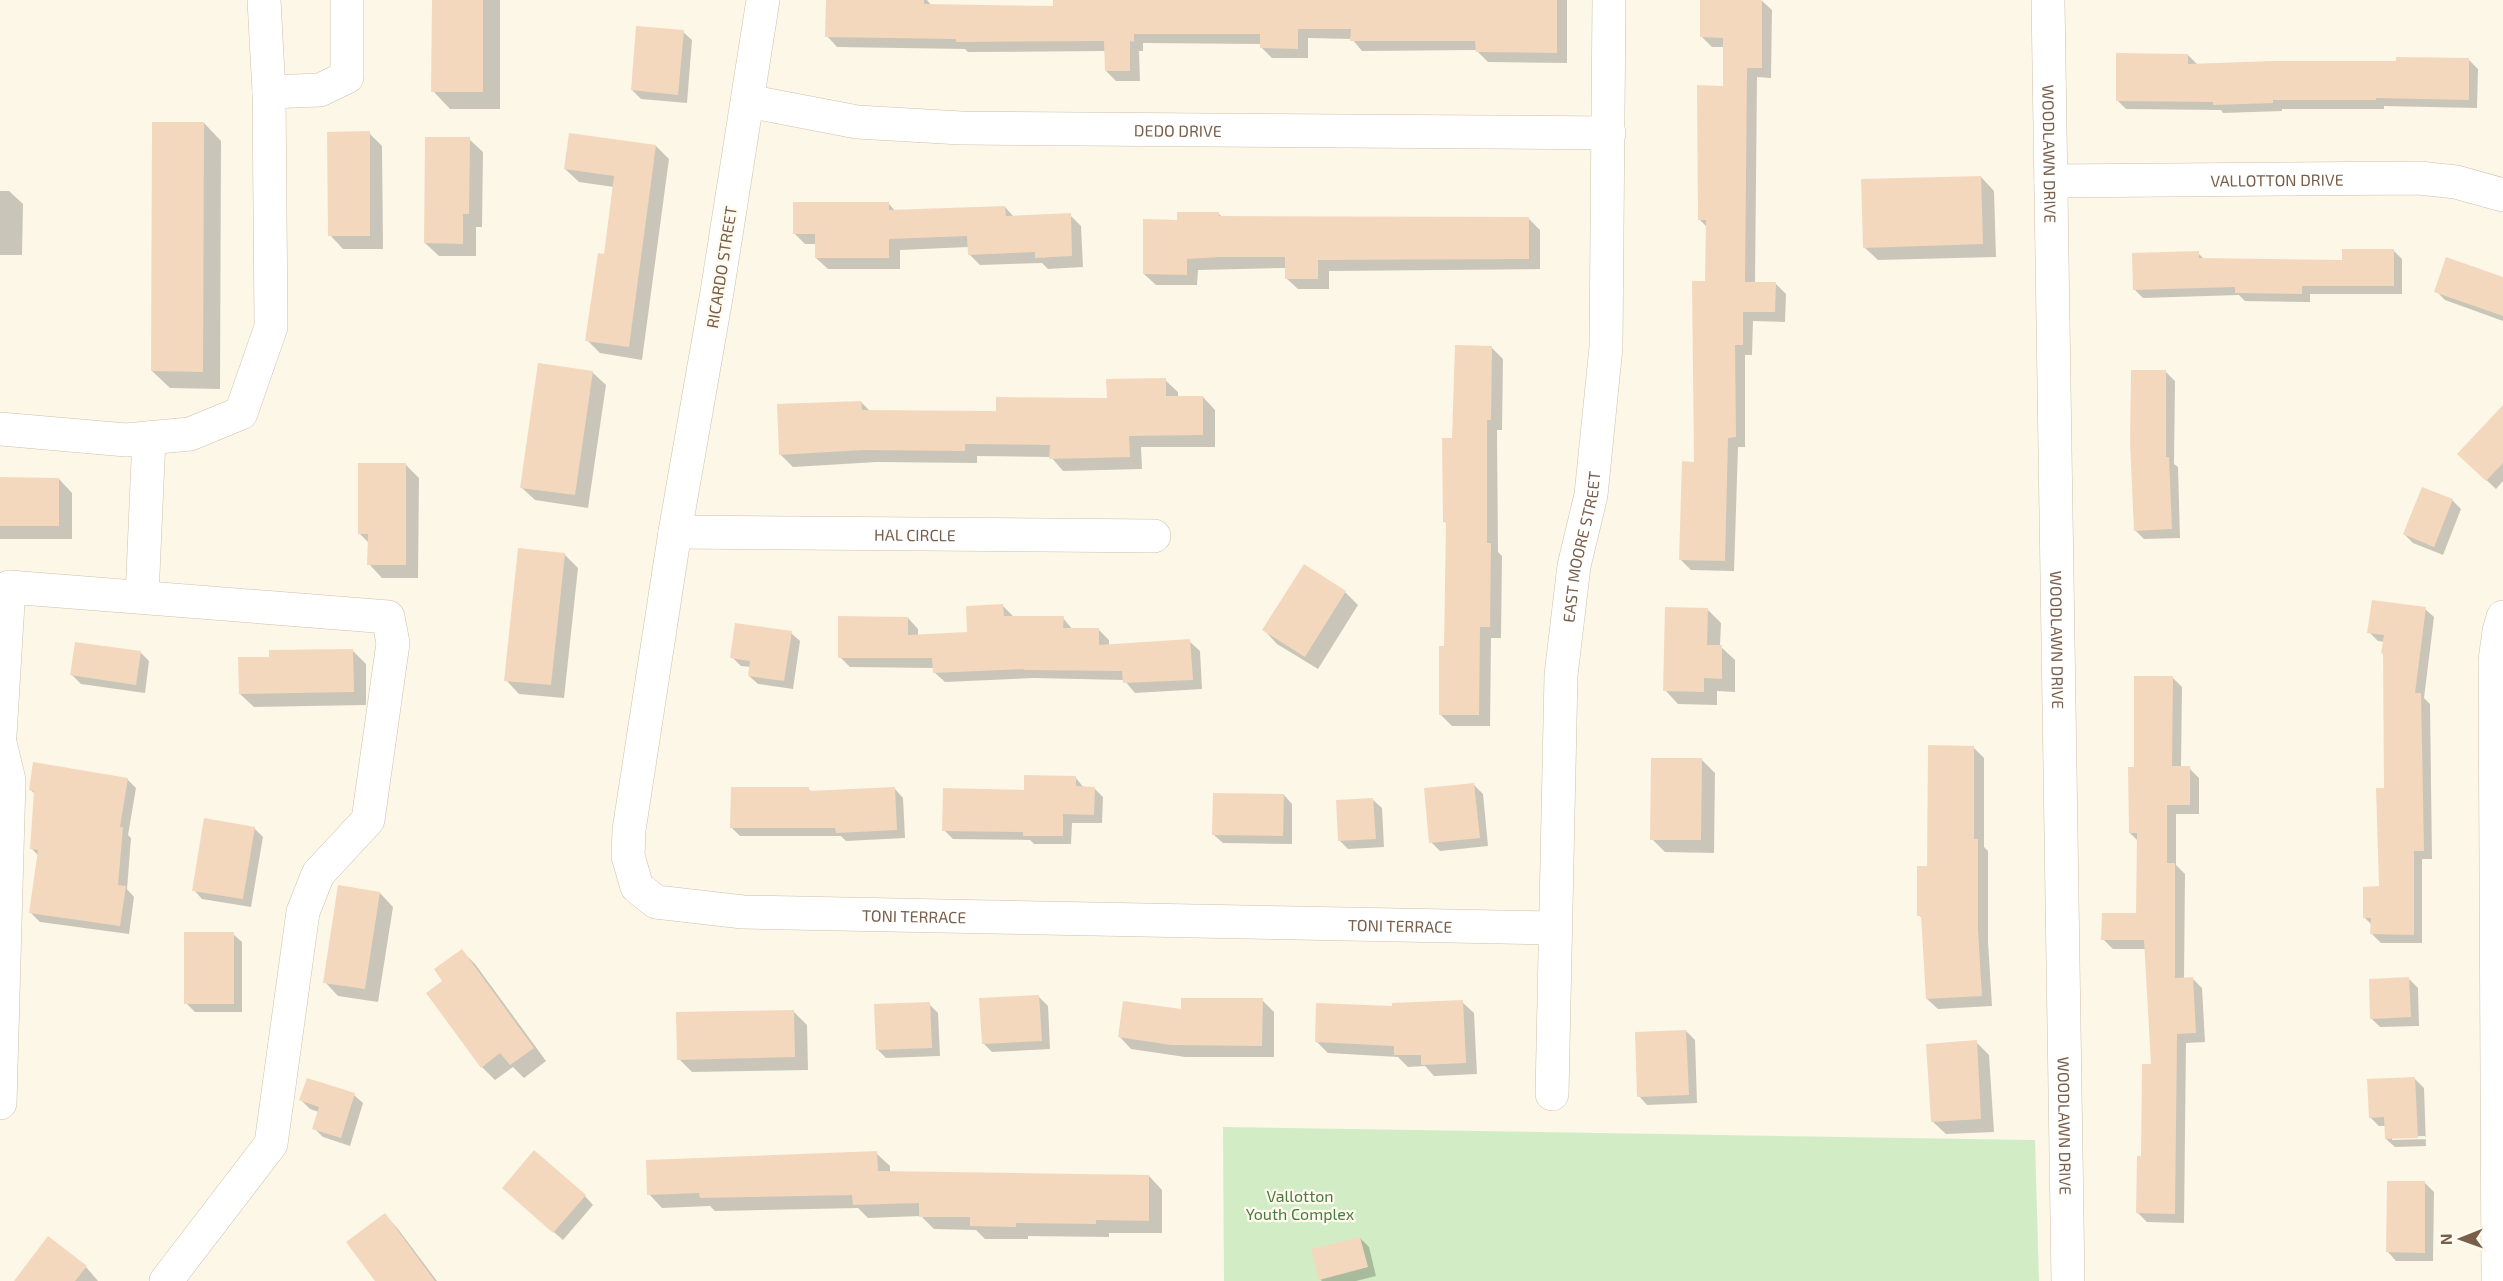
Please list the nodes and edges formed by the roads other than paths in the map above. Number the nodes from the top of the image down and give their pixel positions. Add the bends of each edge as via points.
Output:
1 (264, 0) edge
2 (347, 0) edge
3 (763, 0) edge
4 (1609, 0) edge
5 (2048, 0) edge
6 (269, 92) junction
7 (748, 101) junction
8 (1609, 134) junction
9 (2051, 181) junction
10 (2503, 195) edge
11 (0, 429) edge
12 (149, 438) junction
13 (675, 532) junction
14 (1154, 536) dead end
15 (5, 587) edge
16 (142, 597) junction
17 (2503, 616) edge
18 (0, 735) edge
19 (0, 743) edge
20 (1555, 928) junction
21 (1552, 1094) dead end
22 (0, 1103) edge
23 (166, 1281) edge
24 (2068, 1281) edge
25 (2498, 1281) edge

1 - 6 street
2 - 6 street via 347,77 320,90
3 - 7 street, RICARDO STREET
4 - 8 street, EAST MOORE STREET
5 - 9 street, WOODLAWN DRIVE
6 - 12 street via 271,327 241,413 190,434
7 - 8 street, DEDO DRIVE via 858,122 961,128
7 - 13 street, RICARDO STREET
8 - 20 street, EAST MOORE STREET via 1606,347 1591,495 1574,567 1561,675
9 - 10 street, VALLOTTON DRIVE via 2419,178 2456,182
9 - 24 street, WOODLAWN DRIVE
11 - 12 street via 126,440
12 - 16 street
13 - 14 street, HAL CIRCLE
13 - 20 street, TONI TERRACE via 628,856 637,886 656,902 743,912
15 - 16 street
15 - 18 street
16 - 23 street via 388,617 393,643 369,820 318,874 303,912 271,1144
17 - 25 street via 2495,672
19 - 22 street via 9,780
20 - 21 street, EAST MOORE STREET

